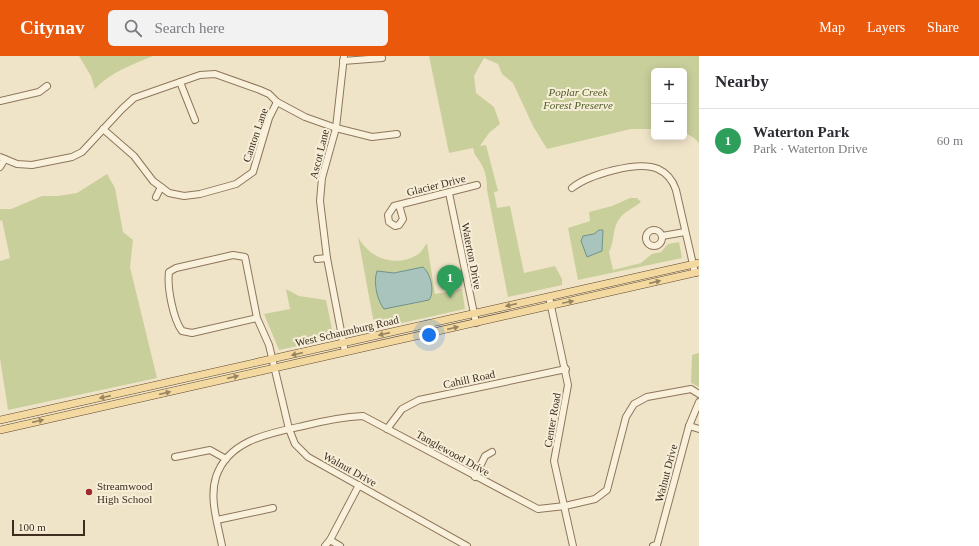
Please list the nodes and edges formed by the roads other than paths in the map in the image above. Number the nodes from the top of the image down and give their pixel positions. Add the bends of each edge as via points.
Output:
1 (344, 58) edge
2 (382, 58) dead end
3 (180, 82) junction
4 (47, 86) dead end
5 (0, 100) edge
6 (277, 102) junction
7 (195, 120) dead end
8 (103, 128) junction
9 (336, 128) junction
10 (397, 134) dead end
11 (2, 158) edge
12 (666, 164) dead end
13 (0, 166) edge
14 (662, 171) junction
15 (477, 185) dead end
16 (162, 188) junction
17 (572, 188) dead end
18 (450, 193) junction
19 (156, 197) dead end
20 (399, 205) dead end
21 (685, 232) junction
22 (662, 236) dead end
23 (327, 258) junction
24 (318, 259) dead end
25 (696, 264) edge
26 (697, 273) edge
27 (549, 297) junction
28 (551, 306) junction
29 (474, 314) junction
30 (257, 318) junction
31 (476, 323) junction
32 (343, 343) junction
33 (345, 352) junction
34 (273, 359) junction
35 (275, 368) junction
36 (566, 368) junction
37 (699, 394) edge
38 (699, 402) edge
39 (0, 420) edge
40 (689, 426) junction
41 (387, 428) junction
42 (289, 429) junction
43 (699, 429) edge
44 (0, 430) edge
45 (492, 452) dead end
46 (175, 457) dead end
47 (226, 459) junction
48 (475, 477) junction
49 (359, 485) junction
50 (565, 506) junction
51 (273, 508) dead end
52 (217, 520) junction
53 (330, 540) junction
54 (222, 546) edge
55 (325, 546) edge
56 (340, 546) edge
57 (467, 546) edge
58 (573, 546) edge
59 (656, 546) edge

1 - 2 street
1 - 9 street, Ascot Lane
3 - 6 street via 200,75 215,74 269,94
3 - 7 street
3 - 8 street via 134,98
4 - 5 street via 39,92
6 - 9 street via 304,117
6 - 16 street, Canton Lane via 253,172 236,184 200,194 184,196 169,193
8 - 11 street via 82,152 72,156 32,165 17,164
8 - 16 street, Canton Lane via 134,156 153,181
9 - 10 street via 372,137
9 - 23 street, Ascot Lane via 322,178 320,201
11 - 13 street
12 - 14 street
14 - 17 street via 638,166 587,178
14 - 21 street via 674,185
15 - 18 street, Glacier Drive
16 - 19 street
18 - 20 street, Glacier Drive
18 - 29 street, Waterton Drive
21 - 22 street
21 - 25 street
23 - 24 street
23 - 32 street, Ascot Lane
25 - 26 street
25 - 27 main road, West Schaumburg Road
28 -> 26 main road, West Schaumburg Road
27 - 28 street, Center Road
27 -> 29 main road, West Schaumburg Road
28 - 31 main road, West Schaumburg Road
28 - 36 street, Center Road
29 - 31 street, Waterton Drive
29 -> 32 main road, West Schaumburg Road
30 - 30 street, Walnut Drive via 245,257 233,255 176,268 170,272 168,280 177,324 182,331 192,333
30 - 34 street, Walnut Drive
33 -> 31 main road, West Schaumburg Road
32 - 33 street, Ascot Lane
32 -> 34 main road, West Schaumburg Road
33 - 35 main road, West Schaumburg Road
34 - 35 street, Walnut Drive
34 -> 39 main road, West Schaumburg Road
35 - 42 street, Walnut Drive
44 -> 35 main road, West Schaumburg Road
36 - 41 street, Cahill Road via 419,400 402,409
36 - 50 street, Center Road via 568,385 554,461
37 - 50 street, Tanglewood Drive via 691,389 647,397 634,404 626,417 607,490 595,499
38 - 40 street, Walnut Drive
40 - 43 street
40 - 59 street, Walnut Drive
41 - 42 street, Tanglewood Drive via 363,416 344,416
41 - 48 street, Tanglewood Drive
42 - 47 street, Tanglewood Drive via 260,436 245,443
42 - 49 street, Walnut Drive via 296,444 308,457
45 - 48 street via 485,456
46 - 47 street via 210,450
47 - 52 street, Tanglewood Drive via 216,477 213,496
48 - 50 street, Tanglewood Drive via 538,509
49 - 53 street
49 - 57 street, Walnut Drive
50 - 58 street, Center Road
51 - 52 street
52 - 54 street, Tanglewood Drive
53 - 55 street
53 - 56 street

